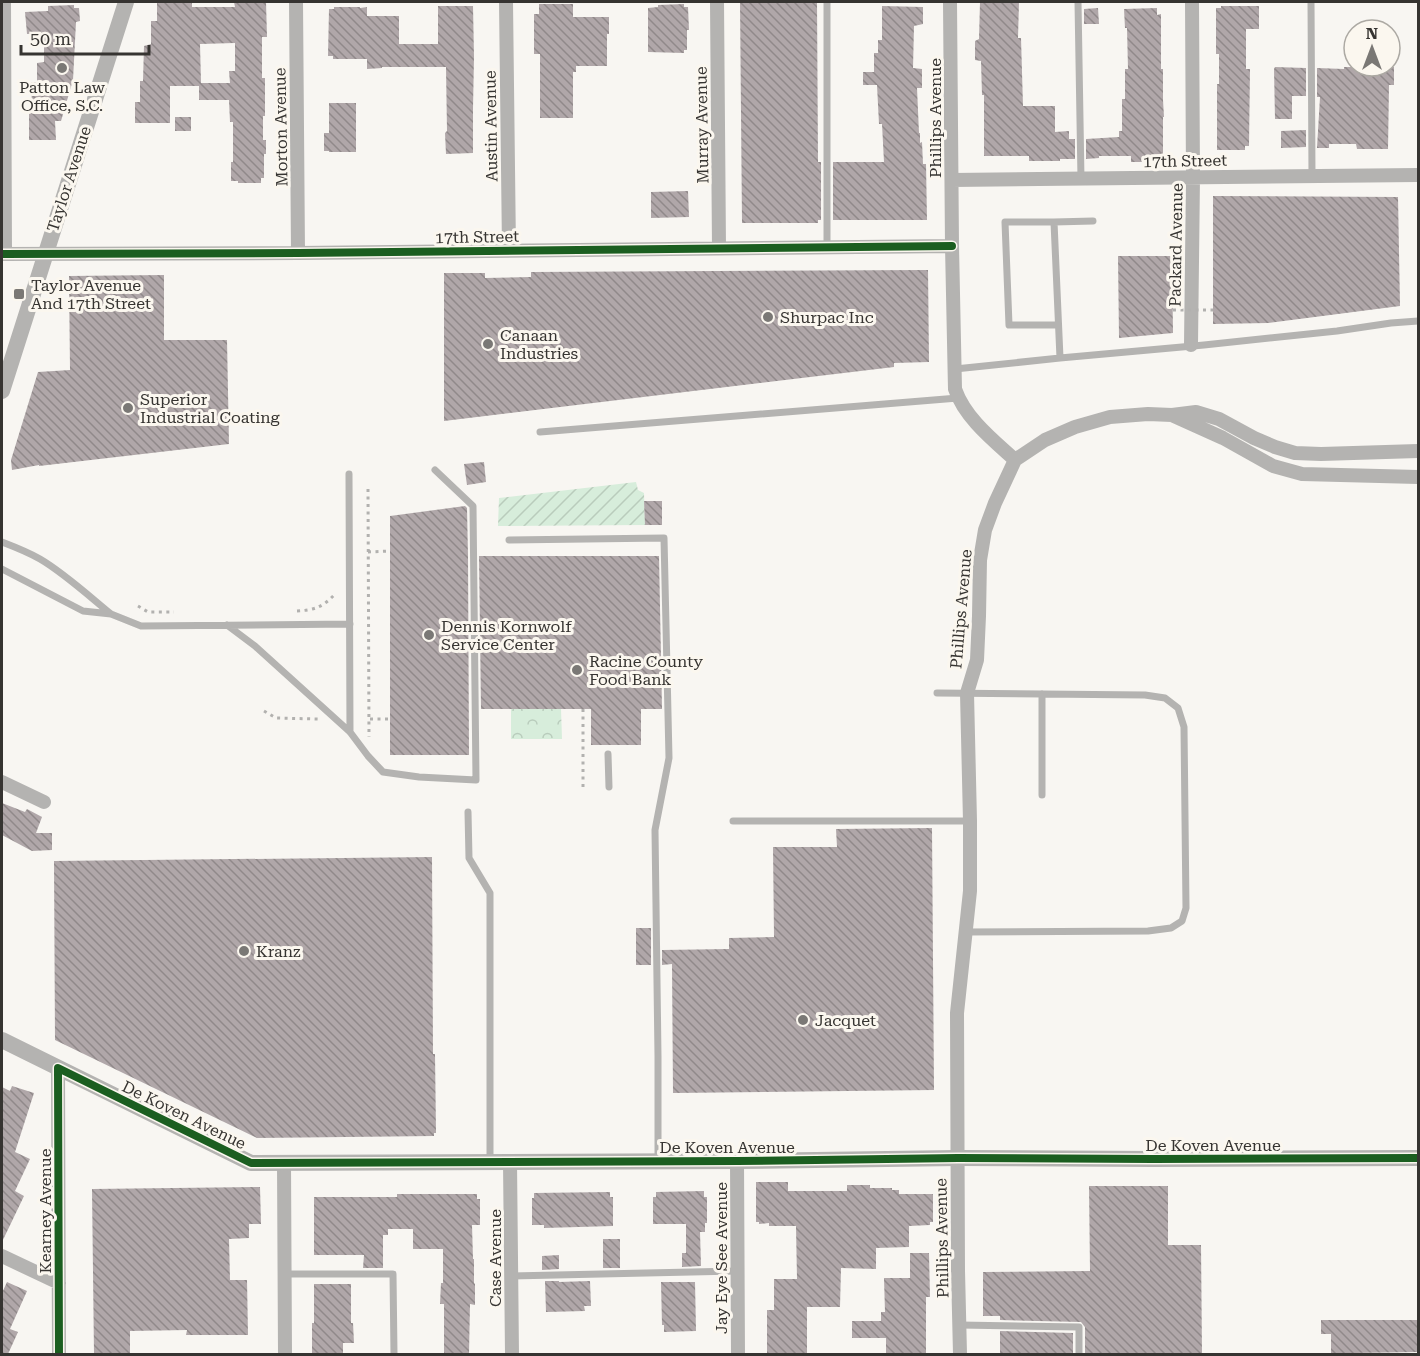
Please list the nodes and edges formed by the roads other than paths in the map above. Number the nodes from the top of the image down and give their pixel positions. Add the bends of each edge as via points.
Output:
1 (4, 2) edge
2 (126, 2) edge
3 (296, 2) edge
4 (506, 2) edge
5 (717, 2) edge
6 (826, 2) edge
7 (950, 2) edge
8 (1078, 2) edge
9 (1192, 2) edge
10 (1311, 2) edge
11 (1419, 175) edge
12 (1312, 176) junction
13 (1193, 177) junction
14 (1081, 178) junction
15 (952, 180) junction
16 (1093, 221) dead end
17 (1054, 222) junction
18 (952, 246) junction
19 (827, 247) junction
20 (719, 248) junction
21 (509, 250) junction
22 (298, 253) junction
23 (3, 254) edge
24 (45, 254) junction
25 (1419, 321) edge
26 (1058, 325) junction
27 (1191, 345) junction
28 (1060, 358) junction
29 (955, 369) junction
30 (2, 391) edge
31 (958, 398) junction
32 (1172, 416) junction
33 (540, 432) dead end
34 (1419, 451) edge
35 (1015, 460) junction
36 (435, 470) dead end
37 (349, 474) dead end
38 (1419, 477) edge
39 (509, 540) dead end
40 (2, 542) edge
41 (2, 569) edge
42 (111, 614) junction
43 (350, 624) junction
44 (227, 625) junction
45 (937, 693) dead end
46 (968, 693) junction
47 (1042, 694) junction
48 (350, 732) junction
49 (608, 754) dead end
50 (2, 782) edge
51 (609, 787) dead end
52 (1042, 795) dead end
53 (44, 802) dead end
54 (468, 812) dead end
55 (734, 821) dead end
56 (970, 821) junction
57 (966, 932) junction
58 (2, 1040) edge
59 (58, 1068) junction
60 (958, 1158) junction
61 (1419, 1158) edge
62 (658, 1161) junction
63 (736, 1161) junction
64 (490, 1162) junction
65 (510, 1162) junction
66 (284, 1163) junction
67 (2, 1256) edge
68 (737, 1271) junction
69 (285, 1274) junction
70 (511, 1276) junction
71 (59, 1283) junction
72 (960, 1325) junction
73 (59, 1354) edge
74 (285, 1354) edge
75 (394, 1354) edge
76 (512, 1354) edge
77 (738, 1354) edge
78 (960, 1354) edge
79 (1079, 1354) edge

1 - 23 street
2 - 24 street, Taylor Avenue
3 - 22 street, Morton Avenue
4 - 21 street, Austin Avenue
5 - 20 street, Murray Avenue
6 - 19 lane
7 - 15 street, Phillips Avenue
8 - 14 lane
9 - 13 street, Packard Avenue
10 - 12 lane
11 - 12 street, 17th Street
12 - 13 street, 17th Street
13 - 14 street, 17th Street
13 - 27 street, Packard Avenue
14 - 15 street, 17th Street
15 - 18 street, Phillips Avenue
16 - 17 lane
17 - 26 lane
17 - 26 lane via 1005,222 1009,326
18 - 19 street, 17th Street
18 - 29 street, Phillips Avenue
19 - 20 street, 17th Street
20 - 21 street, 17th Street
21 - 22 street, 17th Street
22 - 24 street, 17th Street
23 - 24 street, 17th Street
24 - 30 street, Taylor Avenue
25 - 27 lane
26 - 28 lane
27 - 28 lane
28 - 29 lane
29 - 31 street, Phillips Avenue
31 - 33 lane
31 - 35 street
32 - 34 street via 1196,412 1295,453
32 - 35 street via 1110,417 1045,440
32 - 38 street via 1273,465 1302,474
35 - 46 street, Phillips Avenue via 985,530 980,560 977,660
36 - 48 lane via 472,506 476,780 383,771
37 - 43 lane
39 - 62 lane via 664,538 669,758 655,830
40 - 42 lane via 42,560
41 - 42 lane via 83,611
42 - 44 lane via 141,626
43 - 44 lane
43 - 48 lane
44 - 48 lane
45 - 46 lane
46 - 47 lane
46 - 56 street, Phillips Avenue
47 - 52 lane
47 - 57 lane via 1145,694 1165,699 1178,708 1184,727 1186,908 1182,921 1171,928 1148,932
49 - 51 lane
50 - 53 street
54 - 64 lane via 469,858 490,893
55 - 56 lane
56 - 57 street, Phillips Avenue
57 - 60 street, Phillips Avenue via 957,1013
58 - 59 street, De Koven Avenue
59 - 66 street, De Koven Avenue via 251,1163
59 - 71 street, Kearney Avenue
60 - 61 street, De Koven Avenue
60 - 63 street, De Koven Avenue
60 - 72 street, Phillips Avenue
62 - 63 street, De Koven Avenue
62 - 65 street, De Koven Avenue
63 - 68 street, Jay Eye See Avenue
64 - 65 street, De Koven Avenue
64 - 66 street, De Koven Avenue
65 - 70 street, Case Avenue
66 - 69 street
67 - 71 street
68 - 70 lane
68 - 77 street, Jay Eye See Avenue
69 - 74 street
69 - 75 lane via 393,1274
70 - 76 street, Case Avenue
71 - 73 street, Kearney Avenue
72 - 78 street, Phillips Avenue
72 - 79 lane via 1079,1327

